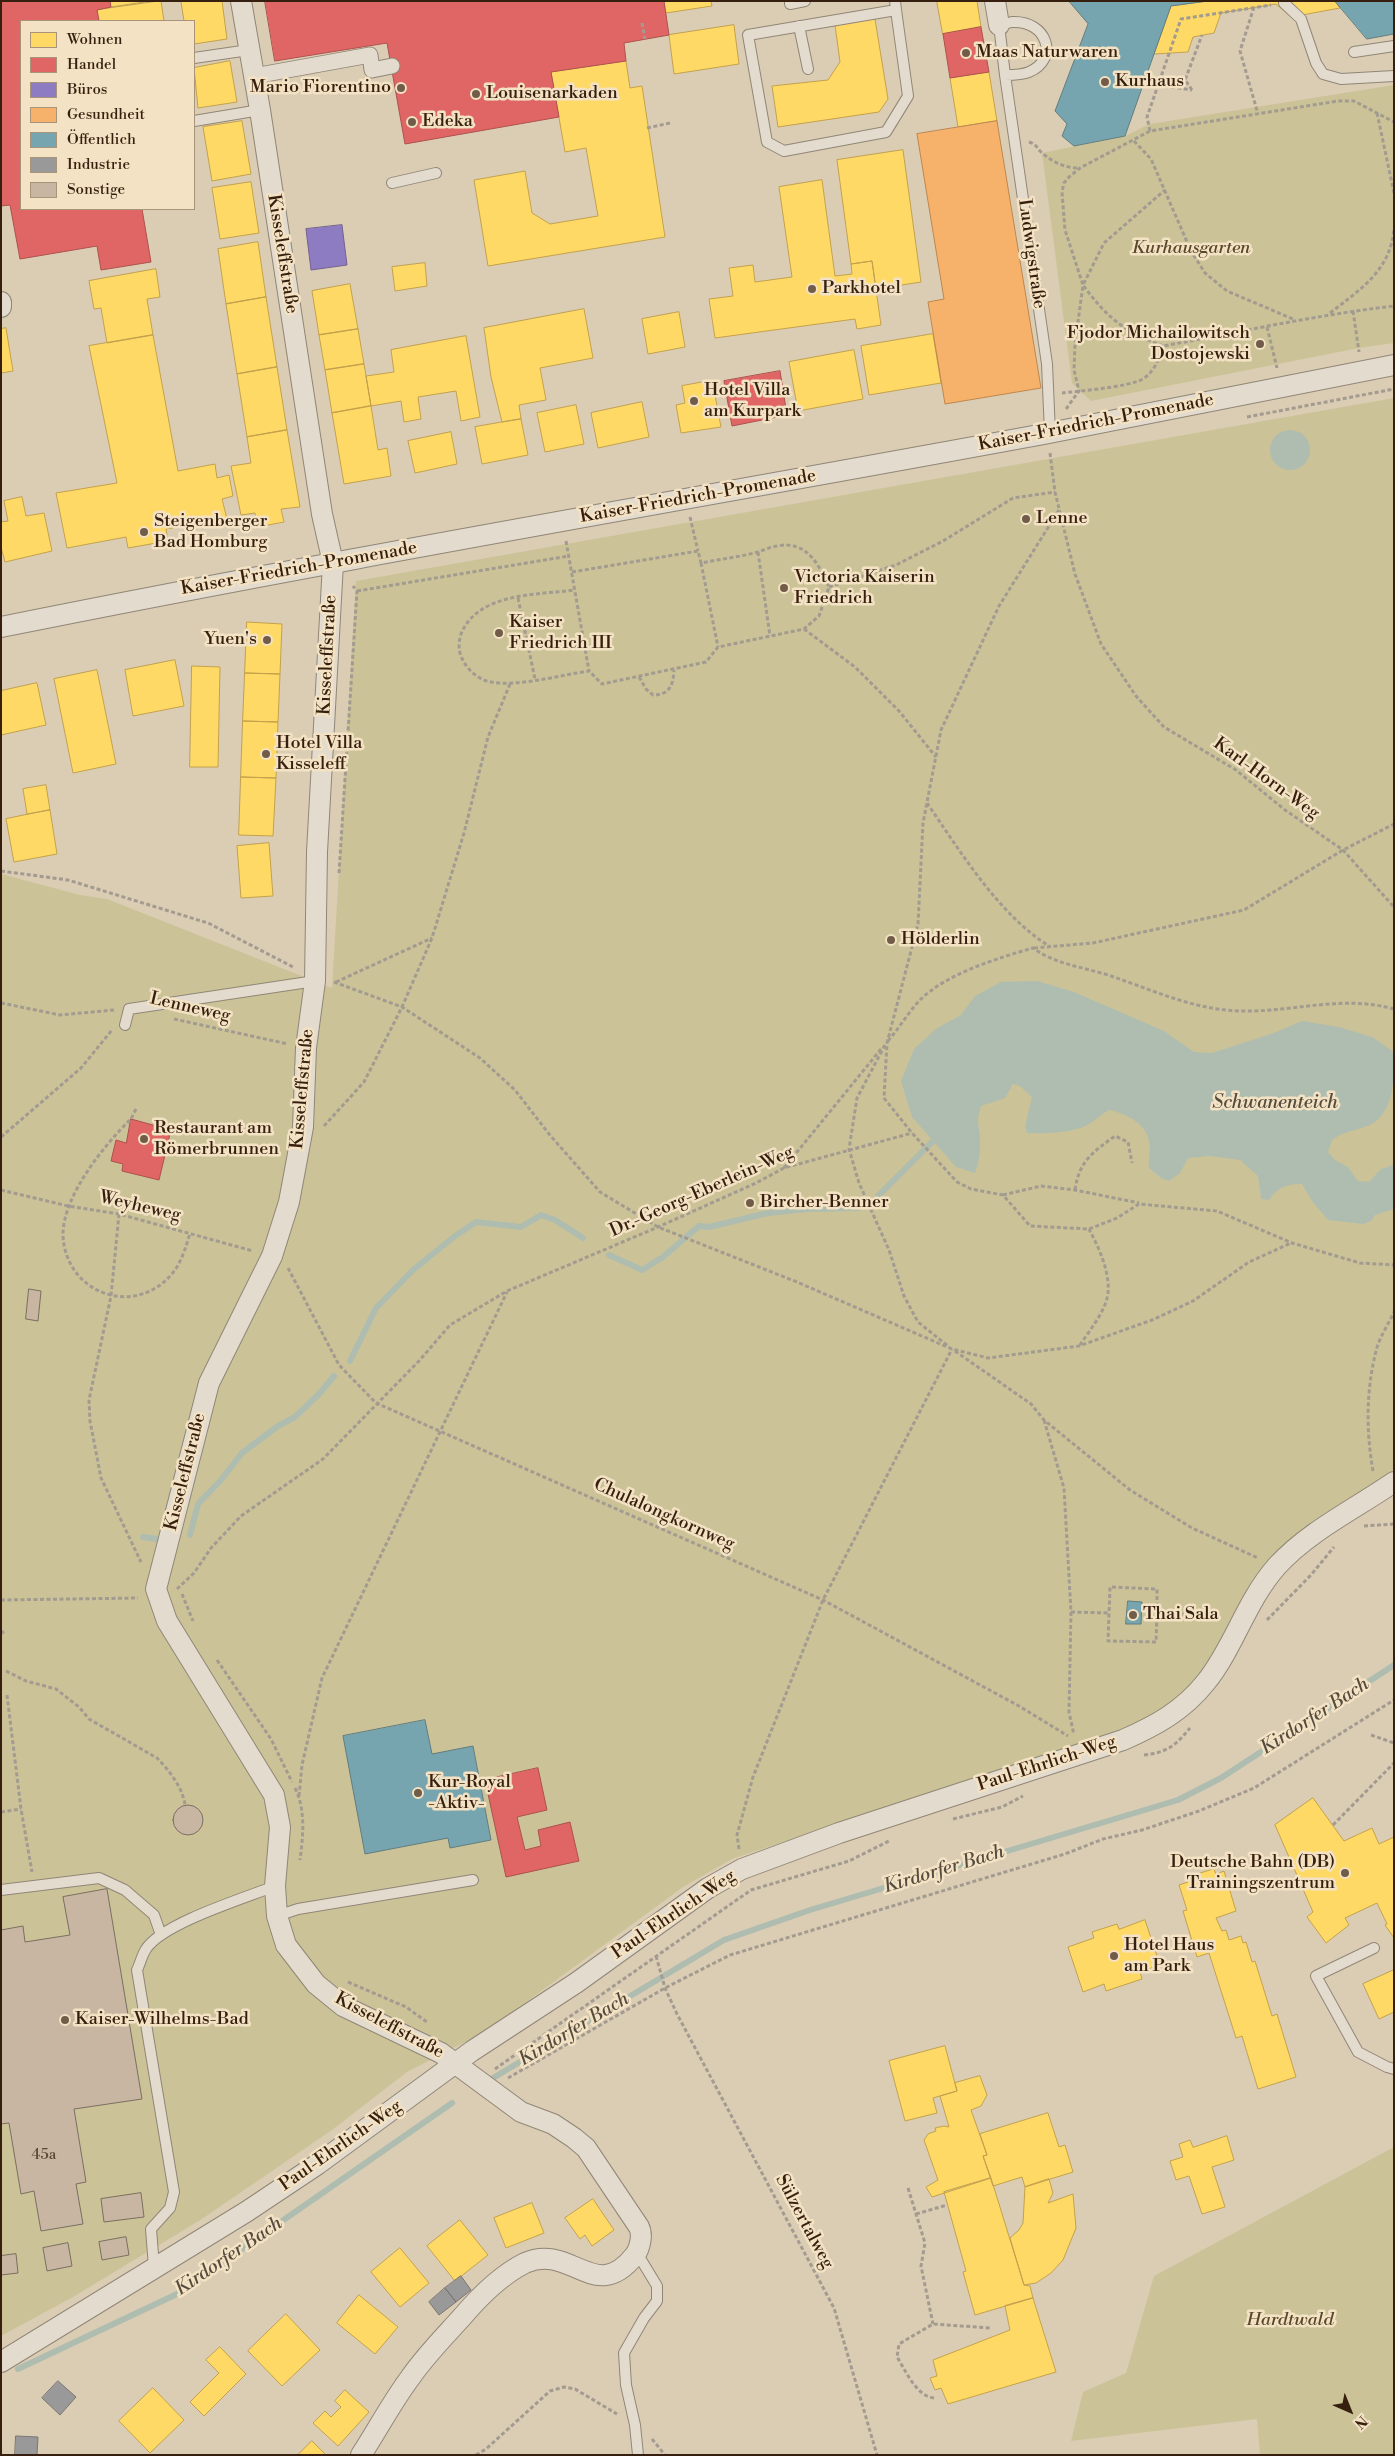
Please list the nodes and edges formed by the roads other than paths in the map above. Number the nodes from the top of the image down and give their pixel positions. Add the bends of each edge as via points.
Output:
1 (241, 1) edge
2 (790, 1) edge
3 (805, 1) edge
4 (997, 2) edge
5 (1284, 2) road end
6 (895, 5) edge
7 (999, 25) junction
8 (799, 26) junction
9 (1394, 46) edge
10 (249, 50) junction
11 (1354, 52) dead end
12 (195, 58) edge
13 (392, 66) dead end
14 (808, 69) dead end
15 (1005, 75) junction
16 (254, 76) junction
17 (1394, 76) edge
18 (260, 110) junction
19 (195, 121) edge
20 (436, 173) dead end
21 (392, 183) dead end
22 (1, 302) edge
23 (1, 307) edge
24 (1394, 365) edge
25 (1050, 433) junction
26 (333, 563) junction
27 (1, 627) edge
28 (327, 981) junction
29 (125, 1025) dead end
30 (1387, 1487) edge
31 (473, 1880) dead end
32 (275, 1886) junction
33 (1, 1890) edge
34 (277, 1916) junction
35 (161, 1935) junction
36 (1374, 1948) dead end
37 (455, 2063) junction
38 (1394, 2069) edge
39 (637, 2253) junction
40 (154, 2267) junction
41 (3, 2357) edge
42 (362, 2455) edge
43 (638, 2455) edge

1 - 10 street, Kisseleffstraße
2 - 3 lane via 790,4
4 - 7 street, Ludwigstraße
5 - 17 lane via 1301,20 1323,74 1340,79
6 - 8 lane
6 - 8 lane via 908,96 886,132 784,151 767,142 748,34
7 - 15 lane, Ludwigstraße
7 - 15 lane via 1022,22 1032,25 1045,40 1043,60 1036,68 1028,73
8 - 14 lane
9 - 11 lane
10 - 12 lane
10 - 16 street, Kisseleffstraße
13 - 16 street via 372,70 370,55
15 - 25 lane, Ludwigstraße via 1047,364
16 - 18 street, Kisseleffstraße
18 - 19 lane
18 - 26 street, Kisseleffstraße via 322,514
20 - 21 lane
22 - 23 street
24 - 25 street, Kaiser-Friedrich-Promenade
25 - 26 street, Kaiser-Friedrich-Promenade
26 - 27 street, Kaiser-Friedrich-Promenade
26 - 28 street, Kisseleffstraße via 317,852
28 - 29 lane via 129,1008
28 - 32 street, Kisseleffstraße via 306,1048 303,1127 278,1257 209,1383 150,1593 274,1795 280,1827
30 - 37 street, Paul-Ehrlich-Weg via 1326,1526 1276,1566 1242,1616 1206,1682 1175,1713 1123,1740 840,1832 742,1869 708,1888
31 - 34 lane via 298,1909
32 - 34 street, Kisseleffstraße
32 - 35 lane via 184,1922
33 - 35 lane via 99,1878 125,1890 154,1914
34 - 37 street, Kisseleffstraße via 286,1945 316,1984 343,2006 441,2053
35 - 40 lane via 146,1948 137,1970 174,2192 170,2208 151,2229
36 - 38 lane via 1316,1976 1358,2052 1386,2068
37 - 39 street, Kisseleffstraße via 521,2112 564,2130 586,2148 640,2227
37 - 40 street, Paul-Ehrlich-Weg via 318,2164
39 - 42 street via 626,2265 609,2275 597,2276 543,2257 509,2272 476,2301 410,2377
39 - 43 lane via 657,2286 657,2302 624,2354
40 - 41 street, Paul-Ehrlich-Weg

